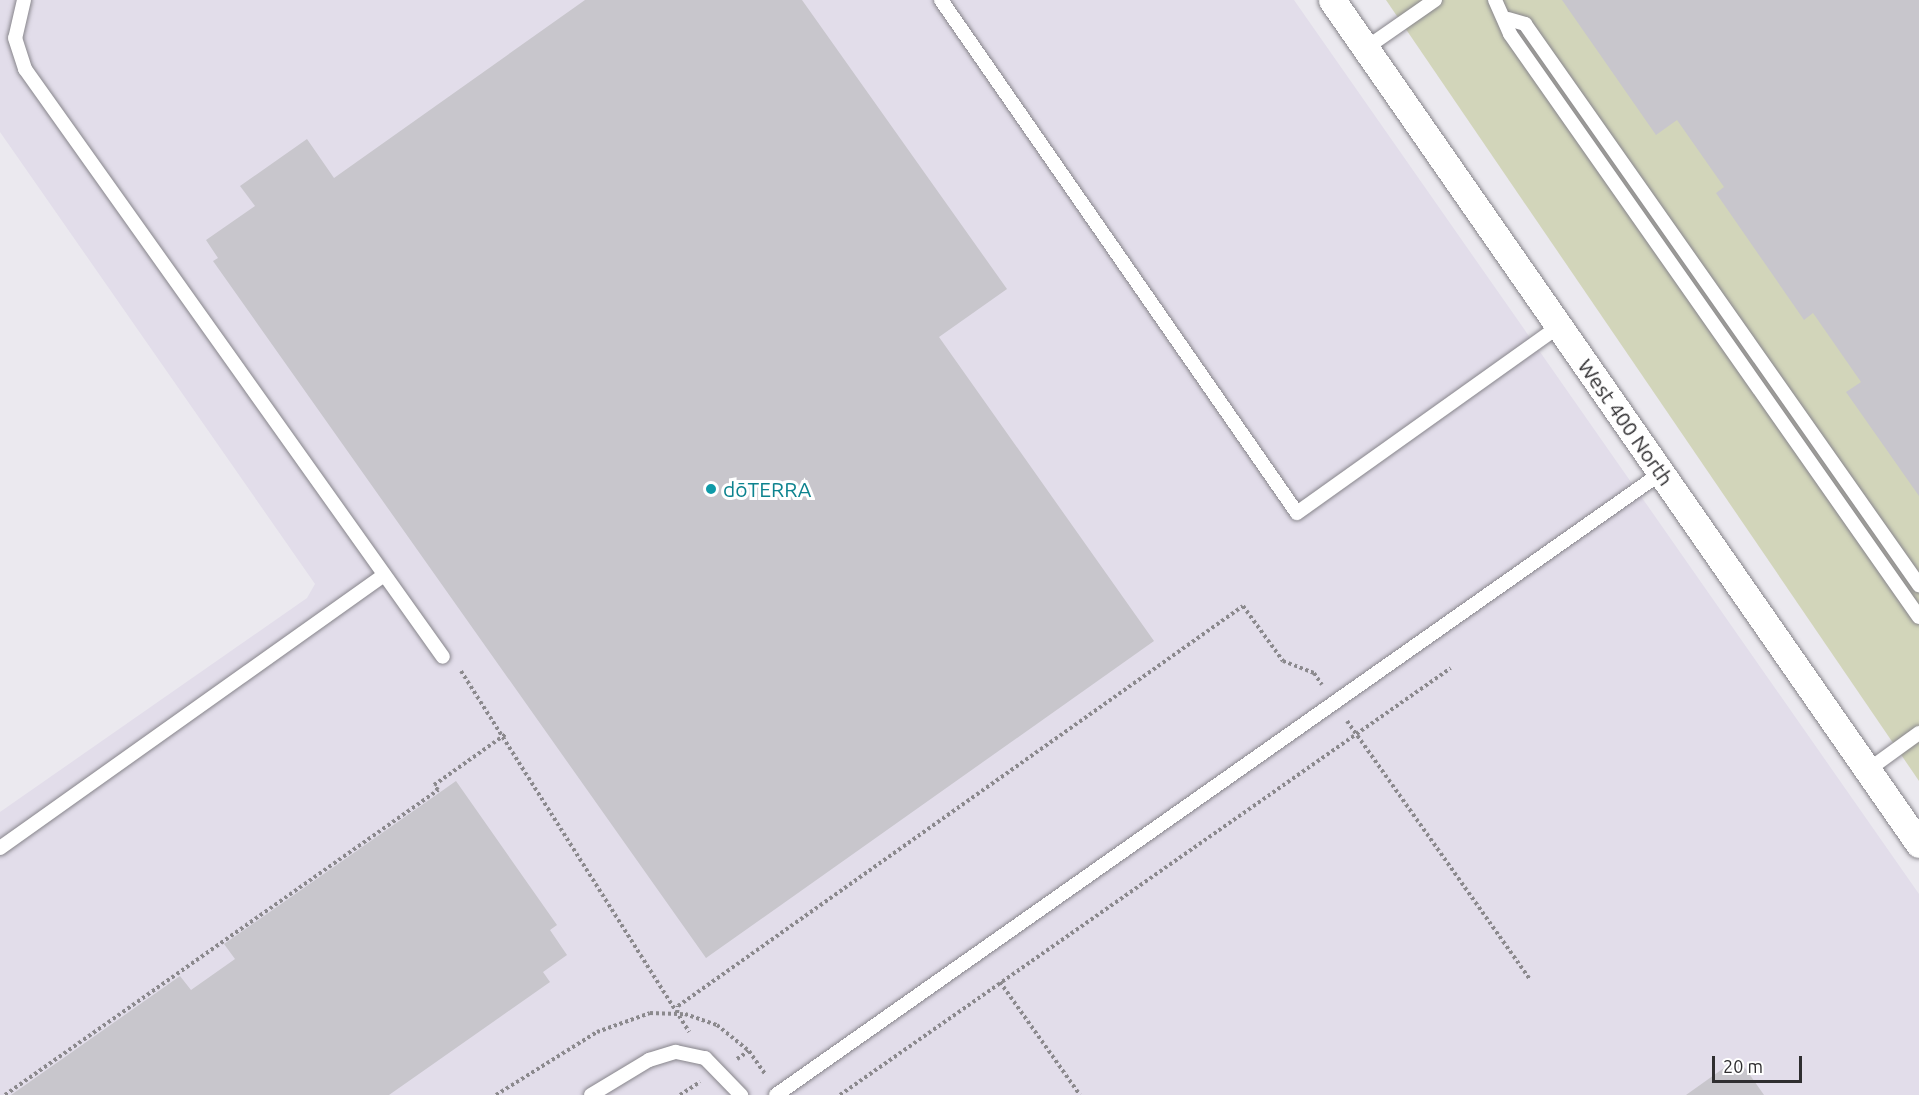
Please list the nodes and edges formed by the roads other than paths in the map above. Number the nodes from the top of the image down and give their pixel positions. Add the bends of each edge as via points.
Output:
1 (24, 0) edge
2 (941, 0) edge
3 (1332, 0) edge
4 (1435, 0) edge
5 (1495, 0) edge
6 (1508, 20) junction
7 (1366, 48) junction
8 (1559, 326) junction
9 (1661, 473) junction
10 (384, 575) junction
11 (1919, 585) edge
12 (1919, 617) edge
13 (443, 657) road end
14 (1919, 733) edge
15 (1868, 770) junction
16 (1919, 844) edge
17 (0, 848) edge
18 (591, 1095) edge
19 (741, 1095) edge
20 (777, 1095) edge

1 - 10 lane via 15,38 25,69
2 - 8 lane via 1297,513
3 - 7 street, West 400 North
4 - 7 lane
5 - 6 lane
6 - 11 lane via 1525,24
6 - 12 lane via 1510,34
7 - 8 street, West 400 North
8 - 9 street, West 400 North
9 - 15 street, West 400 North
9 - 20 lane
10 - 13 lane
10 - 17 lane
14 - 15 lane
15 - 16 street, West 400 North
18 - 19 lane via 662,1054 705,1058

